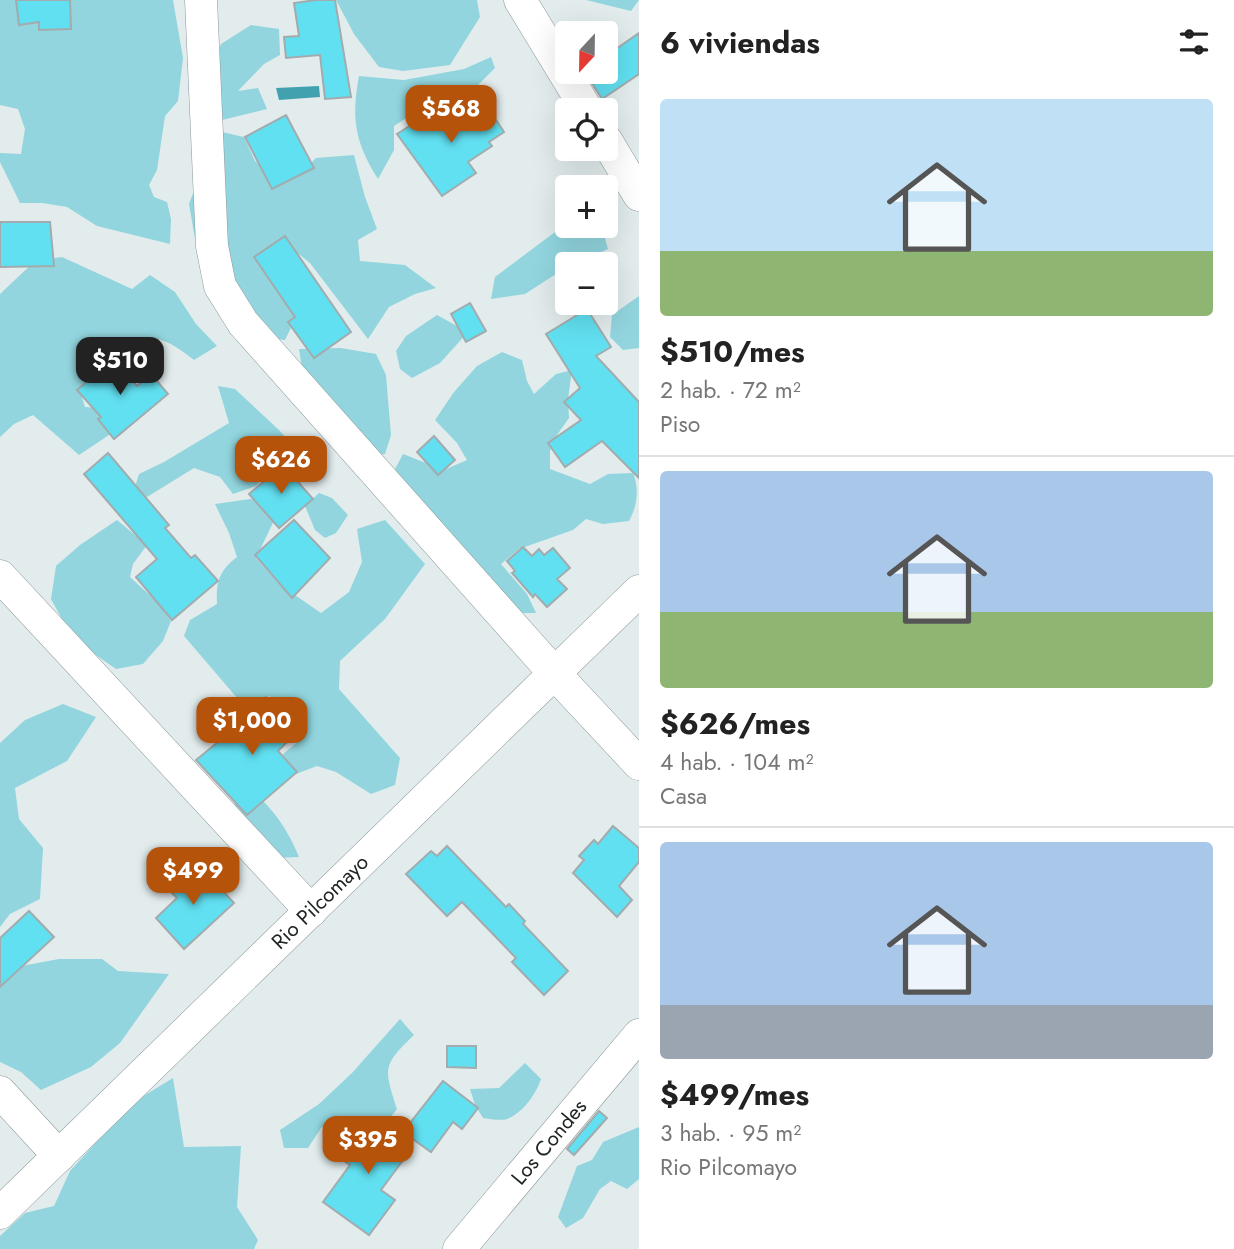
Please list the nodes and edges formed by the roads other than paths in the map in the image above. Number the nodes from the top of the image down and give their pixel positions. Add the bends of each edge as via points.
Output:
1 (201, 0) edge
2 (520, 0) edge
3 (580, 98) edge
4 (618, 160) edge
5 (639, 195) edge
6 (0, 576) edge
7 (639, 591) edge
8 (555, 674) junction
9 (639, 764) edge
10 (311, 911) junction
11 (639, 1035) edge
12 (0, 1092) edge
13 (59, 1156) junction
14 (0, 1213) edge
15 (459, 1249) edge

1 - 8 street via 212,246 220,286 243,323
2 - 3 street
4 - 5 street
6 - 10 street
7 - 8 street, Rio Pilcomayo
8 - 9 street
8 - 10 street, Rio Pilcomayo
10 - 13 street, Rio Pilcomayo
11 - 15 street, Los Condes
12 - 13 street
13 - 14 street, Rio Pilcomayo

